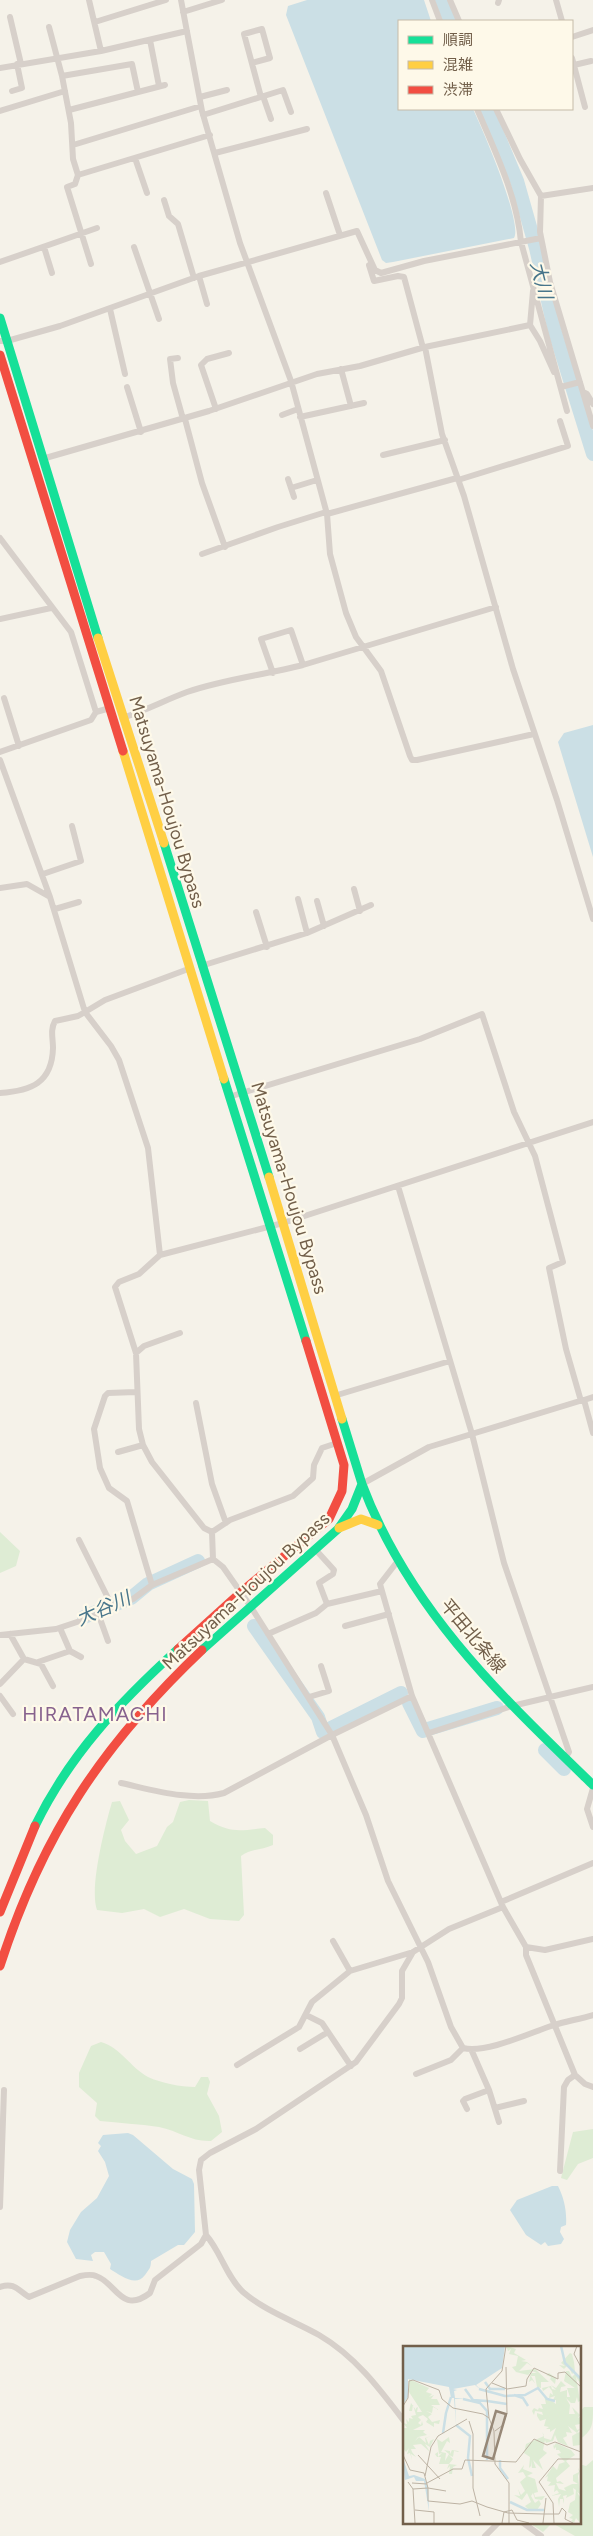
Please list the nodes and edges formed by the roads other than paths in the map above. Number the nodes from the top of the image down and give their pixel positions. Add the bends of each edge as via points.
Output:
1 (89, 0) edge
2 (166, 0) edge
3 (181, 0) edge
4 (222, 0) edge
5 (432, 0) edge
6 (450, 0) edge
7 (556, 0) edge
8 (183, 12) junction
9 (10, 17) dead end
10 (440, 20) edge
11 (459, 20) edge
12 (562, 20) edge
13 (95, 22) junction
14 (49, 27) dead end
15 (593, 30) edge
16 (187, 31) junction
17 (573, 37) edge
18 (150, 40) junction
19 (101, 51) junction
20 (58, 60) junction
21 (591, 61) dead end
22 (573, 62) edge
23 (252, 63) junction
24 (19, 64) junction
25 (0, 68) edge
26 (62, 76) junction
27 (227, 90) dead end
28 (12, 91) dead end
29 (65, 91) junction
30 (138, 92) junction
31 (262, 97) junction
32 (200, 98) junction
33 (201, 106) junction
34 (586, 107) dead end
35 (68, 110) junction
36 (477, 110) edge
37 (496, 110) edge
38 (0, 112) edge
39 (291, 112) dead end
40 (203, 115) junction
41 (271, 119) dead end
42 (306, 129) dead end
43 (210, 135) junction
44 (73, 144) junction
45 (215, 154) junction
46 (135, 158) junction
47 (78, 176) junction
48 (593, 188) edge
49 (326, 193) dead end
50 (146, 194) dead end
51 (541, 196) junction
52 (164, 200) dead end
53 (98, 228) dead end
54 (357, 231) junction
55 (81, 234) junction
56 (340, 235) junction
57 (539, 238) junction
58 (523, 242) junction
59 (44, 247) junction
60 (134, 247) dead end
61 (247, 261) junction
62 (0, 262) edge
63 (91, 264) dead end
64 (52, 273) dead end
65 (196, 277) junction
66 (533, 288) junction
67 (151, 293) junction
68 (208, 304) dead end
69 (110, 309) junction
70 (0, 318) edge
71 (159, 319) dead end
72 (530, 325) junction
73 (4, 341) edge
74 (424, 348) junction
75 (229, 352) dead end
76 (0, 355) edge
77 (178, 358) dead end
78 (341, 369) junction
79 (125, 374) dead end
80 (558, 380) junction
81 (291, 381) junction
82 (579, 383) junction
83 (127, 387) dead end
84 (562, 387) junction
85 (583, 392) junction
86 (364, 403) dead end
87 (593, 404) edge
88 (350, 406) junction
89 (216, 409) junction
90 (298, 409) junction
91 (567, 411) dead end
92 (282, 415) dead end
93 (300, 418) junction
94 (184, 419) junction
95 (560, 421) dead end
96 (593, 426) edge
97 (141, 432) junction
98 (445, 440) junction
99 (383, 455) dead end
100 (44, 459) junction
101 (34, 461) junction
102 (288, 479) dead end
103 (458, 479) junction
104 (317, 480) junction
105 (291, 488) junction
106 (294, 497) dead end
107 (326, 513) junction
108 (0, 538) edge
109 (225, 547) junction
110 (202, 554) dead end
111 (496, 607) junction
112 (51, 608) junction
113 (0, 619) edge
114 (84, 628) junction
115 (71, 632) junction
116 (364, 648) junction
117 (303, 665) junction
118 (273, 673) junction
119 (4, 698) dead end
120 (120, 705) junction
121 (109, 708) junction
122 (96, 712) junction
123 (124, 717) junction
124 (113, 720) junction
125 (534, 734) junction
126 (19, 746) junction
127 (0, 752) edge
128 (0, 760) edge
129 (72, 826) dead end
130 (44, 874) junction
131 (0, 888) edge
132 (354, 889) dead end
133 (50, 897) junction
134 (298, 899) dead end
135 (317, 901) dead end
136 (79, 902) dead end
137 (371, 905) dead end
138 (55, 909) junction
139 (360, 911) junction
140 (256, 912) dead end
141 (593, 919) edge
142 (324, 926) junction
143 (307, 933) junction
144 (267, 946) junction
145 (202, 965) junction
146 (191, 968) junction
147 (85, 1012) junction
148 (243, 1092) junction
149 (0, 1093) edge
150 (232, 1096) junction
151 (593, 1122) edge
152 (528, 1143) junction
153 (398, 1186) junction
154 (283, 1223) junction
155 (272, 1226) junction
156 (160, 1255) junction
157 (180, 1333) dead end
158 (136, 1353) junction
159 (450, 1361) junction
160 (136, 1392) junction
161 (335, 1396) junction
162 (593, 1397) edge
163 (325, 1398) junction
164 (582, 1400) junction
165 (196, 1403) dead end
166 (593, 1433) edge
167 (472, 1434) junction
168 (337, 1443) junction
169 (143, 1446) junction
170 (118, 1452) dead end
171 (344, 1465) junction
172 (362, 1484) junction
173 (330, 1519) junction
174 (226, 1523) junction
175 (378, 1525) junction
176 (338, 1529) junction
177 (212, 1532) junction
178 (80, 1540) dead end
179 (315, 1549) junction
180 (213, 1560) junction
181 (397, 1562) junction
182 (152, 1585) junction
183 (382, 1591) junction
184 (240, 1593) junction
185 (328, 1604) junction
186 (112, 1606) junction
187 (250, 1607) junction
188 (98, 1613) junction
189 (389, 1614) junction
190 (344, 1626) dead end
191 (60, 1628) junction
192 (10, 1634) junction
193 (268, 1634) junction
194 (0, 1635) edge
195 (108, 1641) dead end
196 (70, 1651) junction
197 (81, 1657) dead end
198 (24, 1659) junction
199 (38, 1662) junction
200 (321, 1666) dead end
201 (0, 1684) edge
202 (53, 1686) dead end
203 (593, 1687) edge
204 (0, 1696) edge
205 (412, 1696) junction
206 (309, 1697) junction
207 (550, 1698) junction
208 (512, 1706) junction
209 (13, 1714) dead end
210 (429, 1733) junction
211 (332, 1735) junction
212 (565, 1758) junction
213 (122, 1783) dead end
214 (593, 1787) edge
215 (593, 1827) edge
216 (593, 1863) edge
217 (502, 1904) junction
218 (0, 1912) edge
219 (593, 1940) edge
220 (333, 1941) dead end
221 (421, 1947) junction
222 (526, 1947) junction
223 (413, 1952) junction
224 (0, 1966) edge
225 (350, 1971) junction
226 (306, 2015) junction
227 (593, 2015) edge
228 (555, 2024) junction
229 (328, 2032) junction
230 (463, 2048) junction
231 (300, 2049) dead end
232 (471, 2049) junction
233 (237, 2065) dead end
234 (351, 2066) junction
235 (416, 2074) dead end
236 (576, 2075) junction
237 (593, 2087) edge
238 (4, 2090) dead end
239 (489, 2090) junction
240 (524, 2101) dead end
241 (495, 2108) junction
242 (467, 2109) dead end
243 (499, 2122) dead end
244 (560, 2171) dead end
245 (0, 2207) edge
246 (206, 2235) junction
247 (0, 2286) edge
248 (403, 2420) edge
249 (497, 2524) edge
250 (525, 2524) edge
251 (485, 2536) edge
252 (541, 2536) edge

1 - 13 street
2 - 13 street
3 - 8 street
4 - 8 street
5 - 10 street
6 - 11 street
7 - 12 street
8 - 16 street
9 - 24 street
13 - 19 street
14 - 20 street
15 - 17 street
16 - 18 street
16 - 32 street
18 - 19 street
18 - 30 street via 162,85
19 - 20 street
20 - 24 street
20 - 26 street
21 - 22 street
22 - 34 street
23 - 23 street via 244,34 262,29 270,58
23 - 31 street
24 - 25 street
24 - 28 street via 22,88
26 - 29 street
26 - 30 street via 132,64
27 - 32 street
29 - 35 street
29 - 38 street
30 - 35 street
31 - 39 street via 283,90
31 - 40 street
31 - 41 street
32 - 33 street
33 - 40 street
33 - 44 street
35 - 44 street
36 - 58 street via 501,167
37 - 51 street
40 - 43 street
42 - 45 street
43 - 45 street
43 - 46 street
44 - 47 street
45 - 61 street
46 - 47 street
46 - 50 street
47 - 55 street via 75,184 67,187
48 - 51 street
49 - 56 street
51 - 57 street
52 - 65 street via 168,216 178,224
53 - 55 street
54 - 56 street
54 - 58 street via 375,270 381,273 424,261
54 - 74 street via 374,281 398,276 405,280
55 - 59 street
55 - 63 street
56 - 61 street
57 - 58 street
57 - 82 street
58 - 66 street
59 - 62 street
59 - 64 street
60 - 67 street
61 - 65 street
61 - 81 street
65 - 67 street
65 - 68 street
66 - 72 street
66 - 80 street
67 - 69 street
67 - 71 street
69 - 73 street
69 - 79 street
70 - 73 main road, Matsuyama-Houjou Bypass
72 - 74 street
72 - 80 street
73 - 100 main road, Matsuyama-Houjou Bypass
74 - 78 street
74 - 98 street
75 - 89 street via 207,359 201,365
76 - 101 main road, Matsuyama-Houjou Bypass
77 - 94 street via 170,359 173,383
78 - 81 street
78 - 88 street
80 - 84 street
81 - 89 street
81 - 90 street
82 - 84 street
82 - 85 street
83 - 97 street
84 - 91 street
85 - 87 street
85 - 96 street
86 - 88 street
88 - 93 street
89 - 94 street
90 - 92 street
90 - 93 street
93 - 104 street
94 - 97 street
94 - 109 street via 204,490
95 - 103 street via 568,446
97 - 100 street
98 - 99 street
98 - 103 street
100 - 101 street
100 - 120 main road, Matsuyama-Houjou Bypass
101 - 114 main road, Matsuyama-Houjou Bypass
102 - 105 street
103 - 107 street
103 - 111 street
104 - 105 street
104 - 107 street
105 - 106 street
107 - 109 street via 278,526
107 - 116 street via 330,554 346,613
108 - 112 street
109 - 110 street
111 - 116 street
111 - 125 street
112 - 113 street
112 - 115 street
114 - 115 street
114 - 121 main road, Matsuyama-Houjou Bypass
115 - 122 street
116 - 117 street
116 - 125 street via 381,671 412,760
117 - 118 street
117 - 118 street via 291,630 261,639
118 - 123 street via 251,675 185,693
119 - 126 street
120 - 121 street
120 - 123 main road, Matsuyama-Houjou Bypass
121 - 122 street
121 - 124 main road, Matsuyama-Houjou Bypass
122 - 126 street via 91,720
123 - 124 street
123 - 145 main road, Matsuyama-Houjou Bypass
124 - 146 main road, Matsuyama-Houjou Bypass
125 - 141 street
126 - 127 street
128 - 130 street
129 - 130 street via 81,861
130 - 133 street
131 - 133 street via 27,884
132 - 139 street
133 - 138 street
134 - 143 street
135 - 142 street
136 - 138 street
137 - 139 street
138 - 147 street
139 - 142 street
140 - 144 street
142 - 143 street
143 - 144 street
144 - 145 street
145 - 146 street
145 - 148 main road, Matsuyama-Houjou Bypass
146 - 147 street via 105,1000
146 - 150 main road, Matsuyama-Houjou Bypass
147 - 149 street via 55,1021 53,1050 43,1080 29,1088
147 - 156 street via 119,1060 148,1148
148 - 150 street
148 - 152 street via 420,1039 482,1014 514,1112
148 - 154 main road, Matsuyama-Houjou Bypass
150 - 155 main road, Matsuyama-Houjou Bypass
151 - 152 street
152 - 153 street
152 - 164 street via 535,1156 563,1262 550,1268 566,1349
153 - 154 street
153 - 159 street
154 - 155 street
154 - 161 main road, Matsuyama-Houjou Bypass
155 - 156 street
155 - 163 main road, Matsuyama-Houjou Bypass
156 - 158 street via 139,1274 115,1286
157 - 158 street via 144,1346
158 - 160 street
159 - 161 street
159 - 167 street
160 - 169 street
160 - 182 street via 108,1393 94,1429 104,1480 109,1488 127,1501
161 - 163 street
161 - 172 main road, Matsuyama-Houjou Bypass
162 - 164 street
163 - 168 main road, Matsuyama-Houjou Bypass
164 - 166 street
164 - 167 street
165 - 174 street via 212,1484
167 - 172 street via 429,1446
167 - 207 street via 504,1563
168 - 171 main road, Matsuyama-Houjou Bypass
168 - 174 street via 322,1448 314,1465 313,1478 293,1496
169 - 170 street
169 - 177 street via 204,1528
171 - 172 main road
171 - 173 main road, Matsuyama-Houjou Bypass via 342,1491
172 - 173 main road
172 - 175 main road, 平田北条線
172 - 176 main road, Matsuyama-Houjou Bypass via 349,1514
173 - 184 main road, Matsuyama-Houjou Bypass
174 - 177 street
175 - 176 main road via 361,1519
175 - 181 main road, 平田北条線
176 - 179 main road, Matsuyama-Houjou Bypass
177 - 180 street
178 - 186 street
179 - 185 street via 334,1570 319,1583
179 - 187 main road, Matsuyama-Houjou Bypass
180 - 182 street
180 - 184 street via 223,1567
181 - 183 street via 380,1584
181 - 208 main road, 平田北条線 via 461,1652
182 - 186 street via 133,1599
183 - 185 street
183 - 189 street
184 - 187 street
184 - 218 main road, Matsuyama-Houjou Bypass via 125,1698 86,1744 48,1799 24,1849
185 - 193 street via 316,1613
186 - 188 street
187 - 193 street
187 - 224 main road, Matsuyama-Houjou Bypass via 143,1711 104,1756 69,1807 42,1855 18,1910
188 - 191 street
188 - 195 street
189 - 190 street
189 - 205 street
191 - 192 street
191 - 196 street
192 - 194 street
192 - 198 street
193 - 206 street
196 - 197 street
196 - 199 street
198 - 199 street
198 - 201 street
199 - 202 street
200 - 206 street via 329,1691
203 - 207 street
204 - 209 street
205 - 210 street
205 - 211 street
206 - 211 street
207 - 208 street
207 - 212 street via 569,1752
208 - 210 street
208 - 212 main road, 平田北条線
210 - 217 street
211 - 213 street via 224,1793 211,1796 191,1796
211 - 221 street via 366,1815 388,1881
212 - 214 main road, 平田北条線
214 - 215 street via 587,1808
216 - 217 street
217 - 221 street via 449,1928
217 - 222 street
219 - 222 street via 545,1950
220 - 225 street
221 - 223 street
221 - 230 street via 451,2027
222 - 228 street via 526,1955
223 - 225 street
223 - 234 street via 402,1971 399,2004
225 - 226 street via 312,2002
226 - 229 street via 322,2023
226 - 233 street via 300,2026
227 - 228 street
228 - 232 street
228 - 236 street
229 - 231 street
229 - 234 street
230 - 232 street
230 - 235 street via 452,2060
232 - 239 street
234 - 246 street via 256,2129 201,2160 200,2197
236 - 237 street
236 - 244 street via 564,2086
238 - 245 street
239 - 241 street
239 - 242 street via 465,2099
240 - 241 street
241 - 243 street
246 - 247 street via 201,2244 155,2280 150,2293 136,2300 122,2297 97,2276 80,2276 29,2297 15,2286
246 - 248 street via 241,2290 255,2302 336,2346 366,2373
249 - 251 street
250 - 252 street

